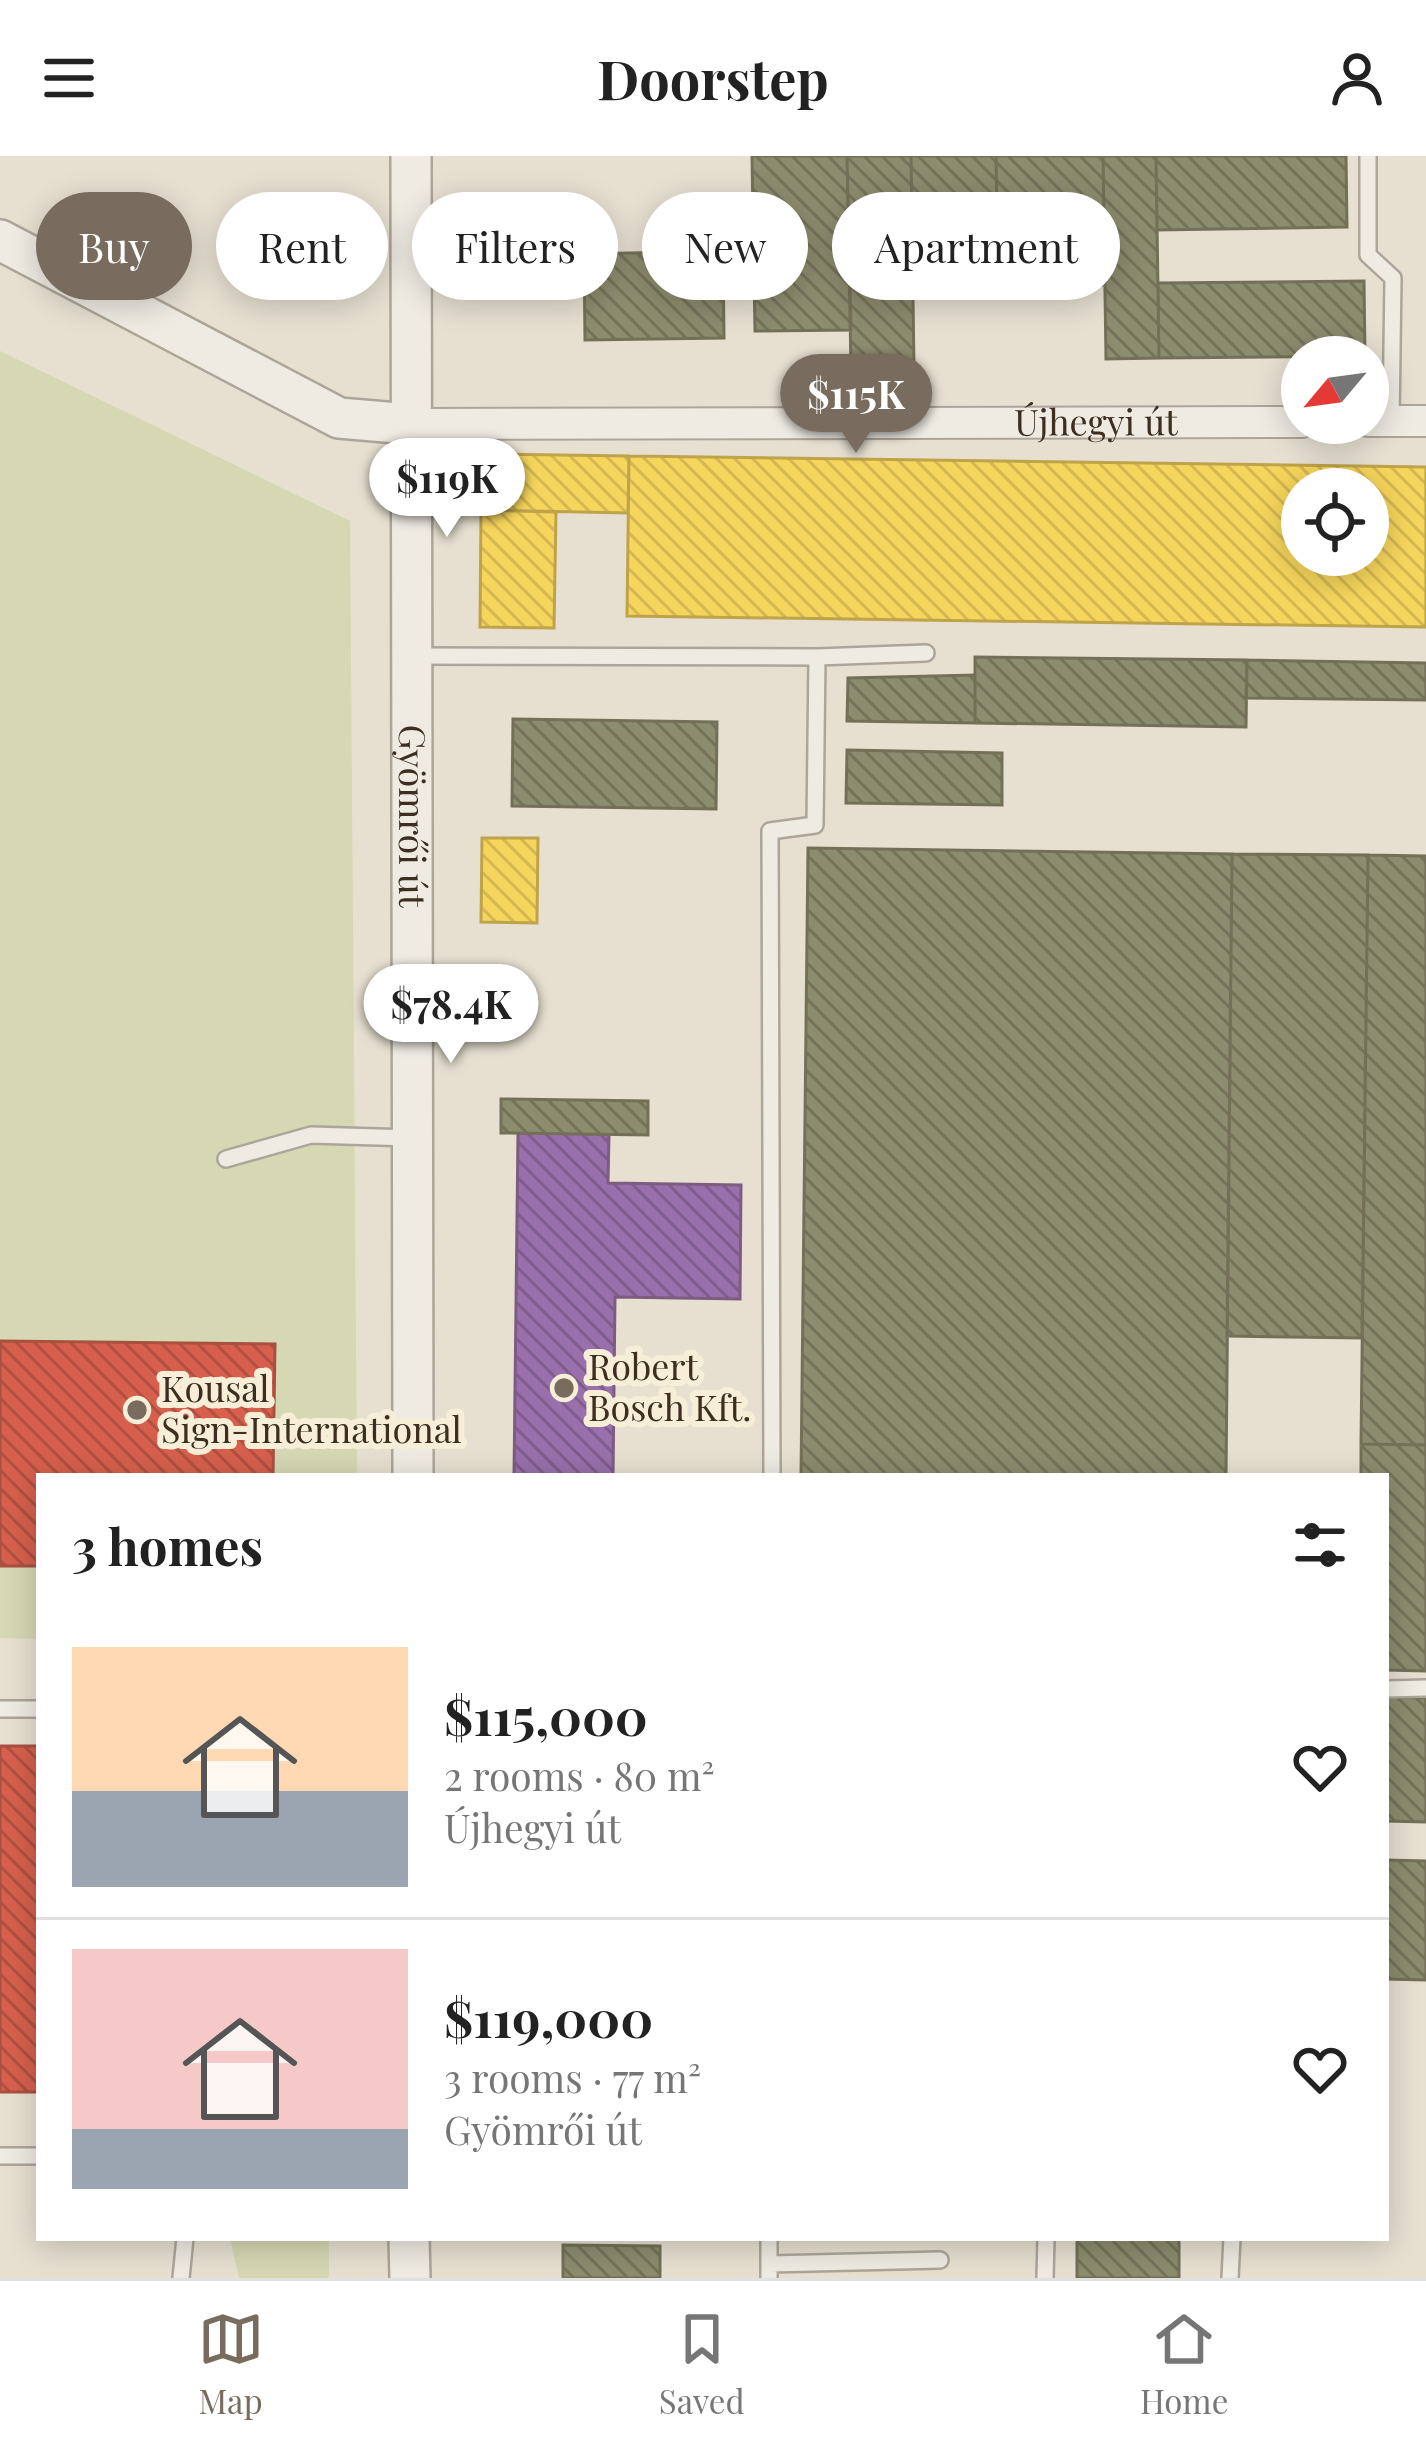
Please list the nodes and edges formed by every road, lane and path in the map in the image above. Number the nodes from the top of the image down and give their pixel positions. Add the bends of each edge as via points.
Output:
1 (411, 156) edge
2 (1368, 156) edge
3 (0, 240) edge
4 (1387, 336) edge
5 (1426, 421) edge
6 (1281, 422) edge
7 (1389, 422) edge
8 (409, 424) junction
9 (926, 653) dead end
10 (411, 656) junction
11 (817, 657) junction
12 (414, 1138) junction
13 (226, 1160) dead end
14 (413, 1473) edge
15 (772, 1473) edge
16 (1426, 1688) edge
17 (1389, 1689) edge
18 (0, 1709) edge
19 (36, 1709) edge
20 (0, 2156) edge
21 (36, 2156) edge
22 (184, 2241) edge
23 (409, 2241) edge
24 (1046, 2241) edge
25 (1232, 2241) edge
26 (940, 2260) dead end
27 (769, 2271) edge
28 (181, 2278) edge
29 (410, 2278) edge
30 (1045, 2278) edge
31 (1230, 2278) edge

1 - 8 street, Gyömrői út
2 - 4 lane via 1368,255 1393,278
3 - 8 street, Újhegyi út via 339,418
5 - 7 street
6 - 8 street, Újhegyi út
8 - 10 street, Gyömrői út
9 - 11 lane
10 - 11 lane
10 - 12 street, Gyömrői út
11 - 15 lane via 815,825 770,831
12 - 13 lane via 311,1135
12 - 14 street, Gyömrői út
16 - 17 lane
18 - 19 lane
20 - 21 lane
22 - 28 lane
23 - 29 street
24 - 30 lane
25 - 31 lane
26 - 27 lane

